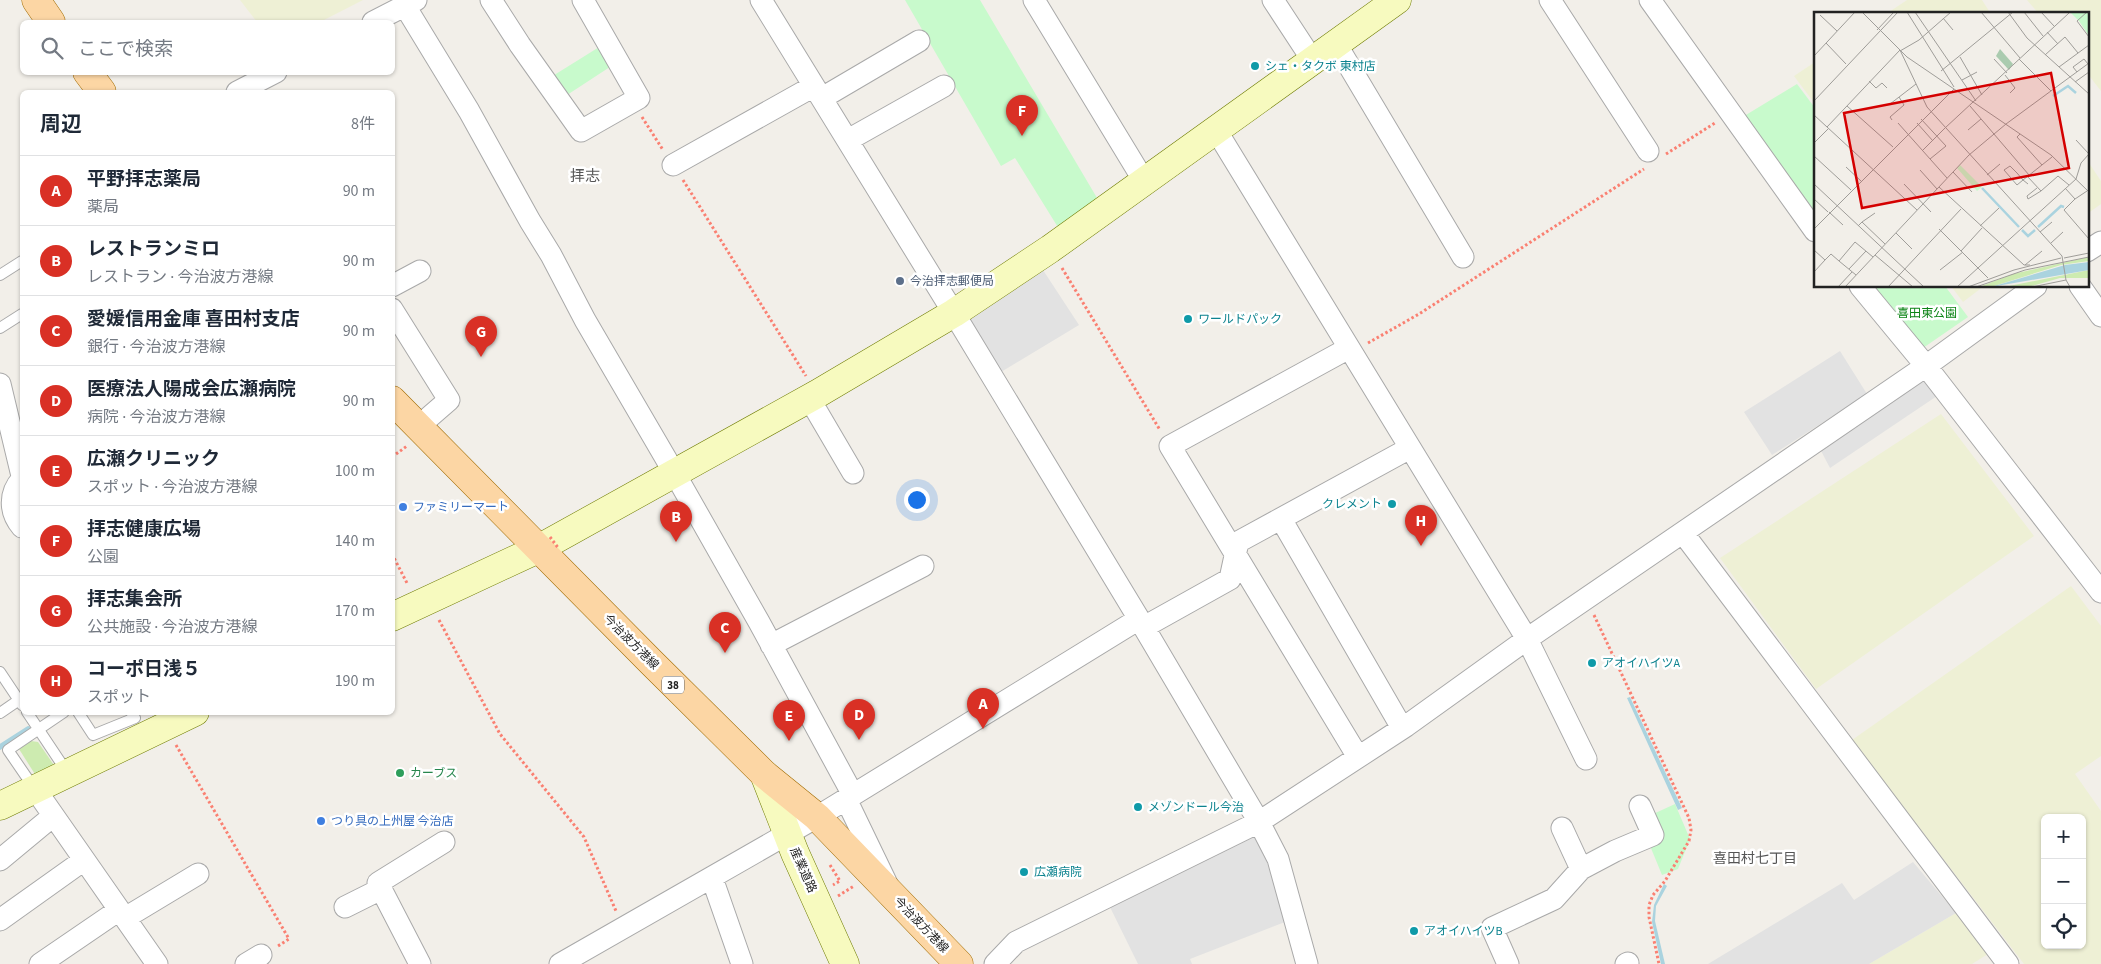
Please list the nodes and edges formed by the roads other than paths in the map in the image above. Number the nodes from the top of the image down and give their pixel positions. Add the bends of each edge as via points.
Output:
1 (36, 0) edge
2 (491, 0) edge
3 (584, 0) edge
4 (761, 0) edge
5 (1034, 0) edge
6 (1273, 0) edge
7 (1397, 0) edge
8 (1550, 0) edge
9 (1650, 0) edge
10 (410, 3) edge
11 (51, 20) edge
12 (377, 20) edge
13 (919, 41) dead end
14 (1336, 44) junction
15 (1314, 61) junction
16 (89, 75) edge
17 (269, 82) edge
18 (944, 86) dead end
19 (100, 90) edge
20 (243, 90) edge
21 (818, 92) junction
22 (1216, 130) junction
23 (848, 140) junction
24 (1654, 157) road end
25 (673, 165) road end
26 (1144, 181) junction
27 (1814, 230) edge
28 (2101, 242) edge
29 (2088, 250) edge
30 (1463, 257) dead end
31 (20, 262) edge
32 (420, 271) dead end
33 (0, 275) edge
34 (395, 284) edge
35 (1862, 288) edge
36 (2033, 288) edge
37 (2081, 288) edge
38 (395, 313) edge
39 (954, 313) junction
40 (20, 315) edge
41 (2101, 316) edge
42 (0, 328) edge
43 (1350, 350) junction
44 (1926, 366) junction
45 (0, 384) edge
46 (813, 396) junction
47 (395, 403) edge
48 (419, 426) junction
49 (1410, 448) junction
50 (20, 469) edge
51 (674, 473) junction
52 (853, 473) dead end
53 (20, 481) edge
54 (1281, 519) junction
55 (13, 522) edge
56 (1683, 533) junction
57 (549, 545) junction
58 (1236, 554) junction
59 (924, 566) dead end
60 (2101, 592) edge
61 (395, 615) edge
62 (1141, 623) junction
63 (1527, 639) junction
64 (771, 645) junction
65 (0, 672) edge
66 (20, 702) edge
67 (20, 703) edge
68 (0, 713) edge
69 (29, 715) edge
70 (60, 715) edge
71 (80, 715) edge
72 (133, 715) edge
73 (177, 718) edge
74 (1402, 728) junction
75 (39, 730) junction
76 (1358, 757) junction
77 (1586, 759) dead end
78 (68, 773) junction
79 (764, 774) junction
80 (34, 789) junction
81 (850, 797) junction
82 (0, 806) edge
83 (1640, 806) dead end
84 (54, 816) junction
85 (817, 817) junction
86 (1259, 822) junction
87 (1562, 828) dead end
88 (788, 833) junction
89 (444, 842) dead end
90 (0, 860) edge
91 (84, 860) junction
92 (1581, 869) junction
93 (198, 874) dead end
94 (712, 878) junction
95 (381, 889) junction
96 (892, 896) junction
97 (345, 907) dead end
98 (122, 914) junction
99 (0, 920) edge
100 (40, 964) edge
101 (156, 964) edge
102 (420, 964) edge
103 (560, 964) edge
104 (742, 964) edge
105 (844, 964) edge
106 (959, 964) edge
107 (994, 964) edge
108 (1307, 964) edge
109 (1508, 964) edge
110 (2008, 964) edge

1 - 11 main road
2 - 3 street via 582,131 640,98
4 - 21 street
5 - 26 street
6 - 15 street
7 - 14 street
8 - 24 street
9 - 27 street
10 - 12 street
10 - 51 street via 584,320
13 - 21 street
14 - 15 street
14 - 30 street
15 - 22 street
16 - 19 main road
17 - 20 street
18 - 23 street
21 - 23 street
21 - 25 street
22 - 26 street
22 - 43 street
23 - 39 street
26 - 39 street
28 - 29 street
31 - 33 lane
32 - 34 street
35 - 44 street
36 - 44 street
37 - 41 street
38 - 48 street via 449,400
39 - 46 street
39 - 62 street
40 - 42 lane
43 - 49 street
43 - 58 street via 1170,446
44 - 56 street
44 - 60 street
45 - 50 street
46 - 51 street
46 - 52 street
47 - 48 main road, 今治波方港線 / 38
48 - 57 main road, 今治波方港線 / 38
49 - 54 street
49 - 63 street
51 - 57 street
51 - 64 street
53 - 55 street via 12,497
54 - 58 street via 1238,542
54 - 74 street
56 - 63 street
56 - 110 street
57 - 61 street via 420,596
57 - 79 main road, 今治波方港線 / 38
58 - 62 street via 1230,579
58 - 76 street
59 - 64 street
62 - 81 street
62 - 86 street
63 - 74 street
63 - 77 street
64 - 81 street
65 - 66 lane
67 - 68 lane
69 - 75 lane
70 - 75 lane
71 - 72 lane via 93,735 135,718
73 - 78 street
74 - 76 street
75 - 78 lane
75 - 80 lane via 8,750
76 - 86 street
78 - 80 street
79 - 85 main road, 今治波方港線 / 38
79 - 88 street, 産業道路
80 - 82 street
80 - 84 street
81 - 85 street
81 - 96 street
83 - 92 street via 1653,834
84 - 90 street
84 - 91 street
85 - 88 street
85 - 96 main road, 今治波方港線 / 38
86 - 107 street via 1016,942
86 - 108 street via 1278,860
87 - 92 street
88 - 94 street
88 - 105 street, 産業道路
89 - 95 street via 378,883
91 - 98 street
91 - 99 street
92 - 109 street via 1554,898 1492,928
93 - 98 street
94 - 103 street
94 - 104 street
95 - 97 street
95 - 102 street
96 - 106 main road, 今治波方港線 / 38
98 - 100 street
98 - 101 street

